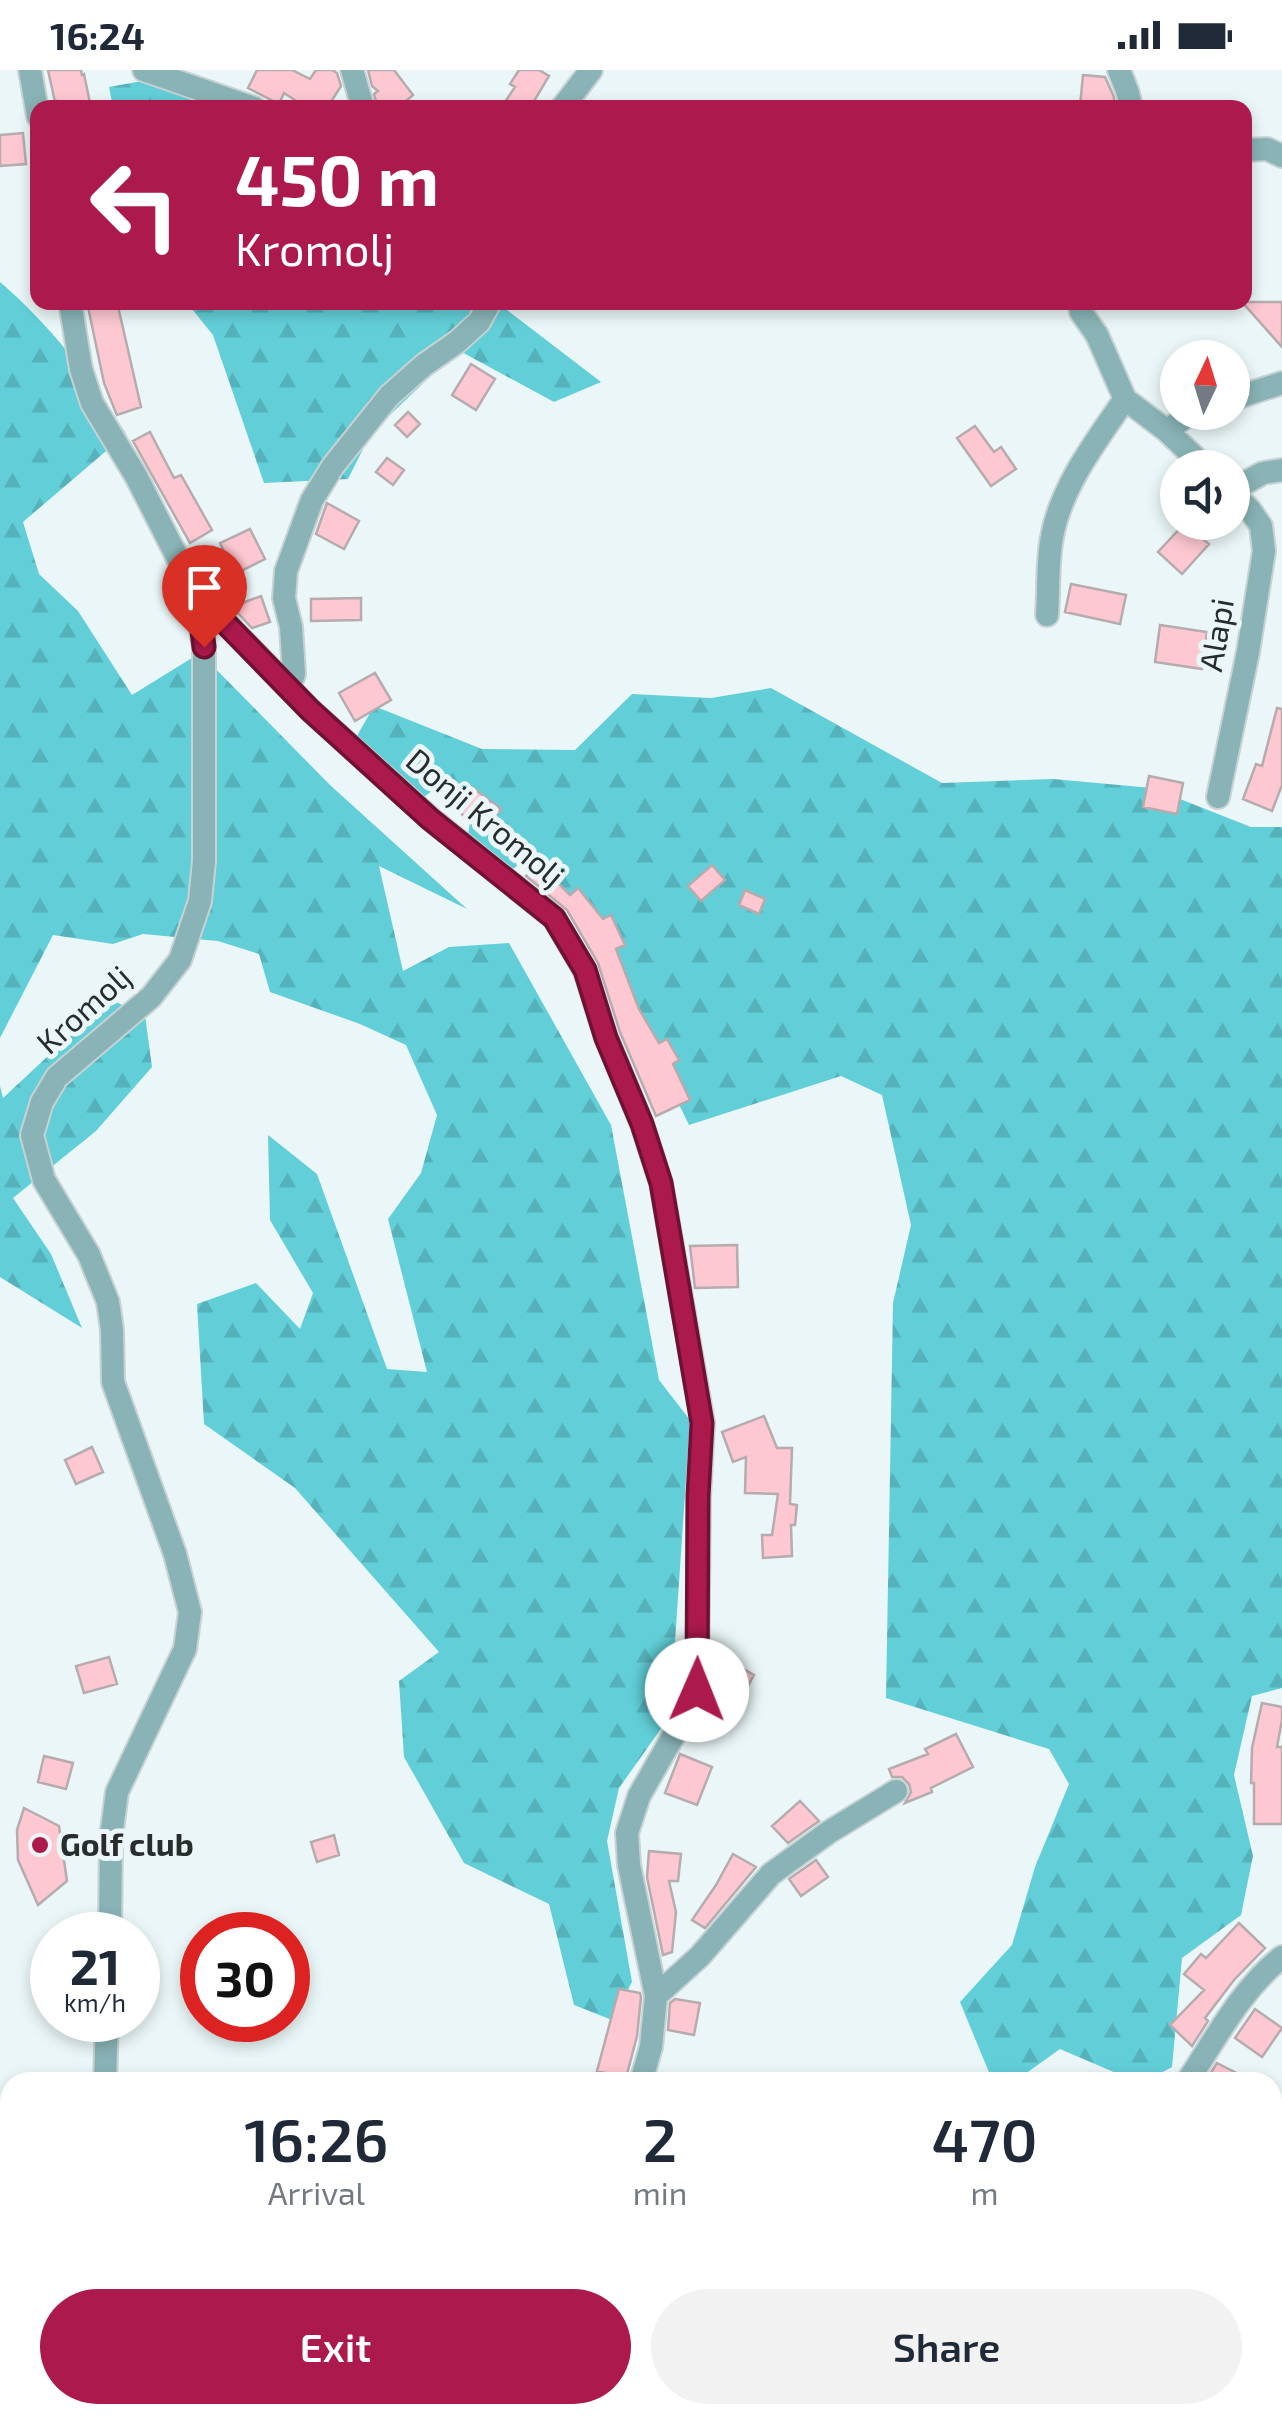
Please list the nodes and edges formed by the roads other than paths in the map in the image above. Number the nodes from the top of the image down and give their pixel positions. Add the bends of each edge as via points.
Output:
1 (30, 70) edge
2 (144, 70) edge
3 (352, 70) edge
4 (591, 70) edge
5 (1120, 70) edge
6 (35, 100) edge
7 (231, 100) edge
8 (361, 100) edge
9 (568, 100) edge
10 (1129, 100) edge
11 (1252, 150) edge
12 (1282, 156) edge
13 (71, 310) edge
14 (485, 310) edge
15 (1081, 310) edge
16 (1282, 383) edge
17 (1250, 393) edge
18 (1125, 398) junction
19 (1167, 431) joint
20 (1187, 450) edge
21 (1282, 470) edge
22 (1250, 481) edge
23 (1250, 510) edge
24 (195, 592) junction
25 (1047, 615) dead end
26 (289, 688) junction
27 (1218, 797) dead end
28 (896, 1791) dead end
29 (110, 1912) edge
30 (1282, 1957) edge
31 (656, 1996) junction
32 (106, 2042) edge
33 (105, 2072) edge
34 (645, 2072) edge
35 (1194, 2072) edge

1 - 6 street
2 - 7 street
3 - 8 street
4 - 9 street
5 - 10 street
11 - 12 street
13 - 24 street, Kromolj via 92,402
14 - 26 street via 458,342 389,396 312,500 286,571 294,664
15 - 18 street
16 - 17 street
18 - 19 street
18 - 25 street via 1056,517
19 - 20 street
21 - 22 street, Alapi
23 - 27 street, Alapi via 1262,526 1264,550
24 - 26 street, Donji Kromolj
24 - 29 street, Kromolj via 204,647 200,901 180,960 150,997 56,1077 32,1135 44,1180 108,1302 112,1382 190,1612 185,1649 117,1792
26 - 31 street, Donji Kromolj via 430,819 554,918 585,970 661,1183 702,1423 697,1690 639,1796 627,1833
28 - 31 street via 771,1874
30 - 35 street via 1236,2007
31 - 34 street, Donji Kromolj
32 - 33 street

